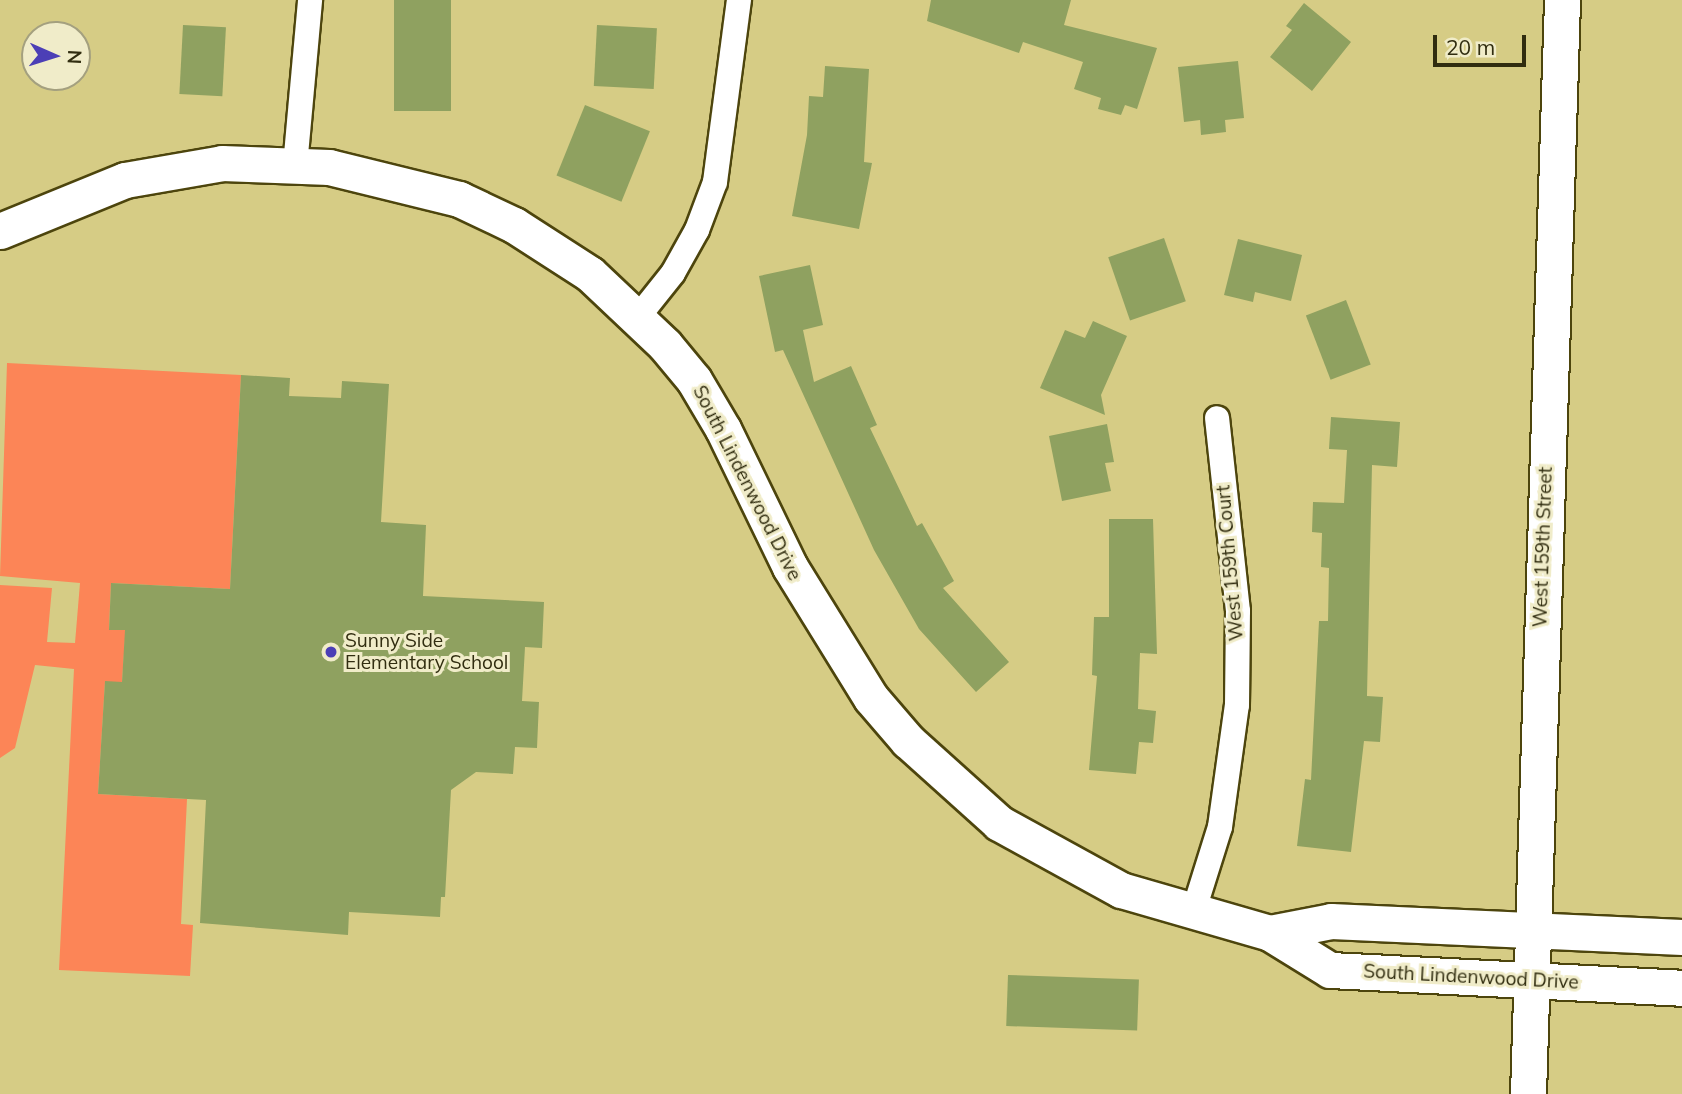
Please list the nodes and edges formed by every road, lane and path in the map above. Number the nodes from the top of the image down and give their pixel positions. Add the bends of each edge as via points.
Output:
1 (310, 0) edge
2 (739, 0) edge
3 (1562, 0) edge
4 (295, 166) junction
5 (0, 231) edge
6 (638, 317) junction
7 (1217, 418) dead end
8 (1193, 913) junction
9 (1530, 927) junction
10 (1270, 933) junction
11 (1682, 937) edge
12 (1528, 981) junction
13 (1682, 988) edge
14 (1528, 1094) edge

1 - 4 street
2 - 6 street via 715,182 697,230 673,273
3 - 9 street, West 159th Street
4 - 5 street, South Lindenwood Drive via 222,163 164,171 61,203
4 - 6 street, South Lindenwood Drive via 368,174 459,199 550,246
6 - 8 street, South Lindenwood Drive via 694,380 828,634 870,698 908,741 999,824 1121,890
7 - 8 street, West 159th Court via 1238,611 1237,705 1220,827
8 - 10 street, South Lindenwood Drive
9 - 10 street, South Lindenwood Drive via 1331,921
9 - 11 street, South Lindenwood Drive
9 - 12 street, West 159th Street
10 - 12 street, South Lindenwood Drive via 1330,970
12 - 13 street, South Lindenwood Drive
12 - 14 street, West 159th Street

